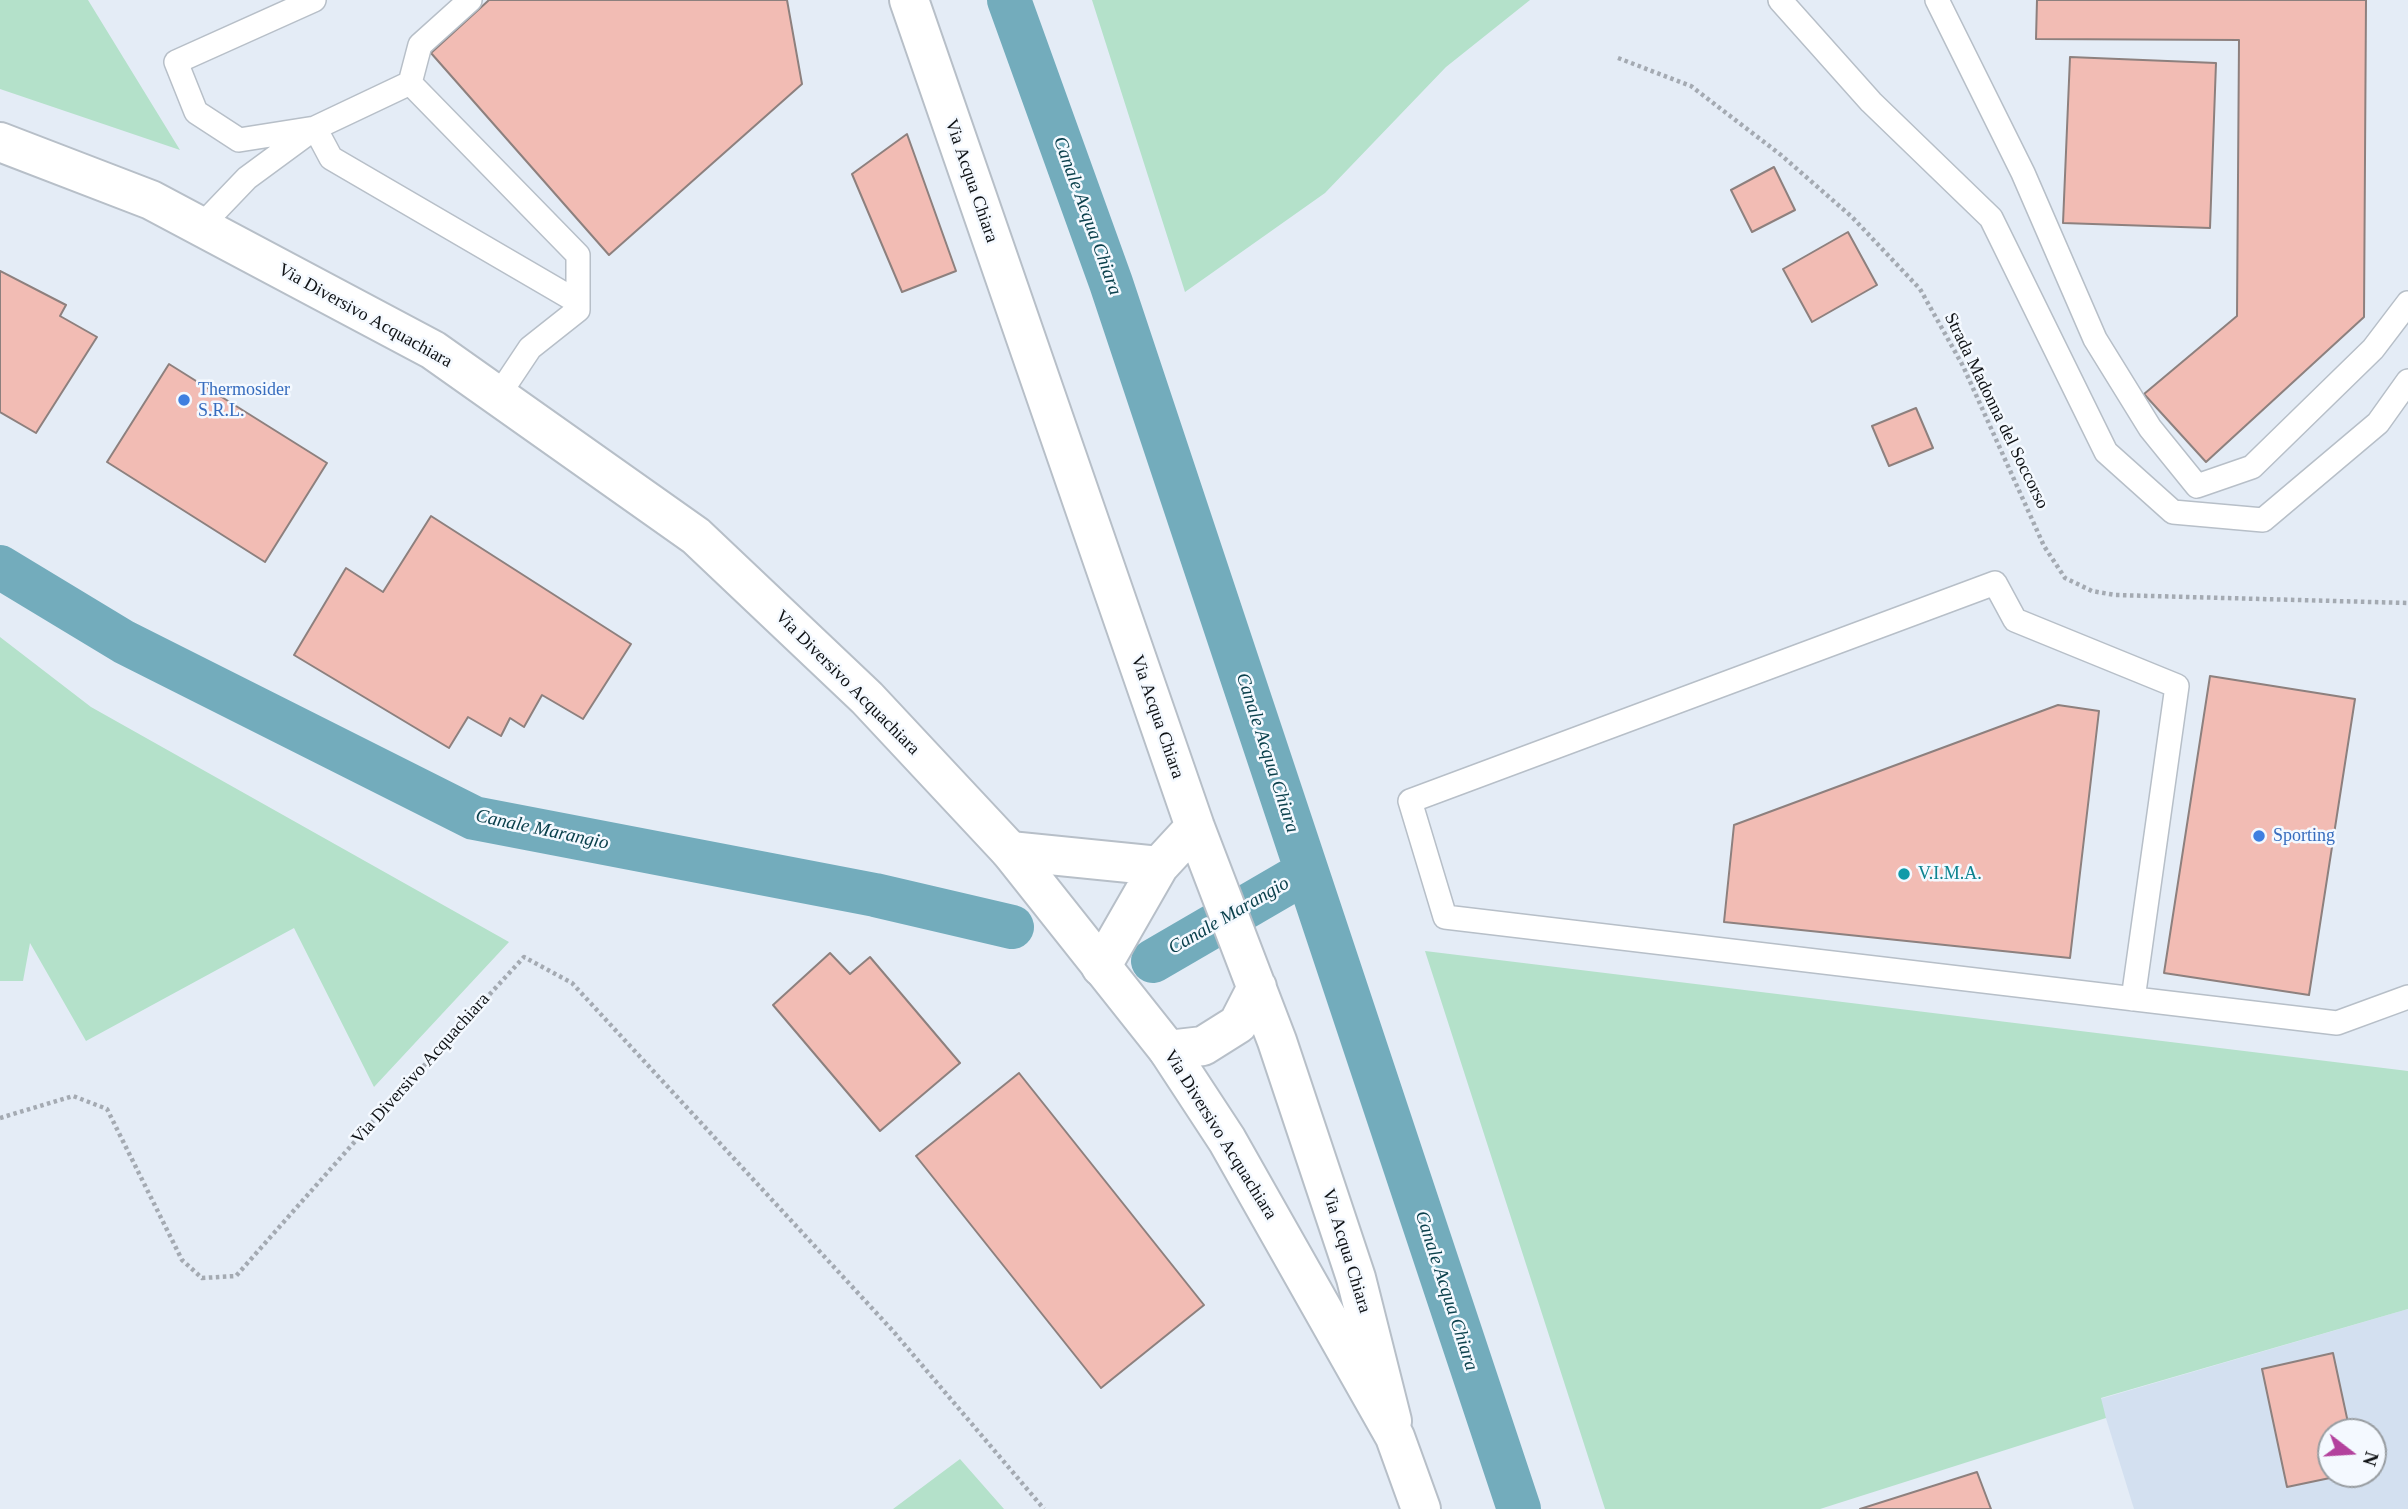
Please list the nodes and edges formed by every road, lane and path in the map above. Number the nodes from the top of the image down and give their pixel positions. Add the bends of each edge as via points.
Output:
1 (314, 0) edge
2 (470, 0) edge
3 (909, 0) edge
4 (1780, 0) edge
5 (1937, 0) edge
6 (1618, 58) dead end
7 (410, 83) junction
8 (315, 128) junction
9 (0, 142) edge
10 (201, 226) junction
11 (578, 302) junction
12 (2408, 303) edge
13 (2408, 381) edge
14 (498, 396) junction
15 (2408, 603) edge
16 (1195, 827) junction
17 (1010, 851) junction
18 (1160, 866) junction
19 (1101, 967) junction
20 (1257, 987) junction
21 (2408, 997) edge
22 (2133, 999) junction
23 (1168, 1050) junction
24 (0, 1118) edge
25 (1395, 1437) junction
26 (1044, 1509) edge
27 (1421, 1509) edge

1 - 8 lane via 176,62 196,112 239,140
2 - 7 lane via 420,45
3 - 16 main road, Via Acqua Chiara
4 - 13 lane via 1871,102 1991,218 2106,452 2173,512 2263,520 2378,422
5 - 12 lane via 2023,173 2095,338 2150,428 2197,486 2252,467 2373,349
6 - 15 path, Strada Madonna del Soccorso via 1691,86 1852,217 1920,289 1963,366 2044,546 2064,578 2115,595
7 - 8 lane
7 - 11 lane via 578,255
8 - 10 lane via 247,178
8 - 11 lane via 331,158
9 - 10 main road, Via Diversivo Acquachiara via 151,200
10 - 14 main road, Via Diversivo Acquachiara via 433,350
11 - 14 lane via 578,310 530,348
14 - 17 main road, Via Diversivo Acquachiara via 696,536 867,698
16 - 18 main road
16 - 20 main road, Via Acqua Chiara
17 - 18 main road
17 - 19 main road, Via Diversivo Acquachiara
18 - 19 main road
19 - 23 main road, Via Diversivo Acquachiara
20 - 23 main road via 1238,1024 1203,1046
20 - 25 main road, Via Acqua Chiara via 1356,1278
21 - 22 lane via 2337,1024
22 - 22 lane via 1445,916 1410,801 1995,583 2015,620 2177,686
23 - 25 main road, Via Diversivo Acquachiara via 1227,1140
24 - 26 path, Via Diversivo Acquachiara via 73,1096 107,1109 182,1260 202,1278 236,1276 524,957 572,983 893,1331
25 - 27 main road, Via Diversivo Acquachiara

